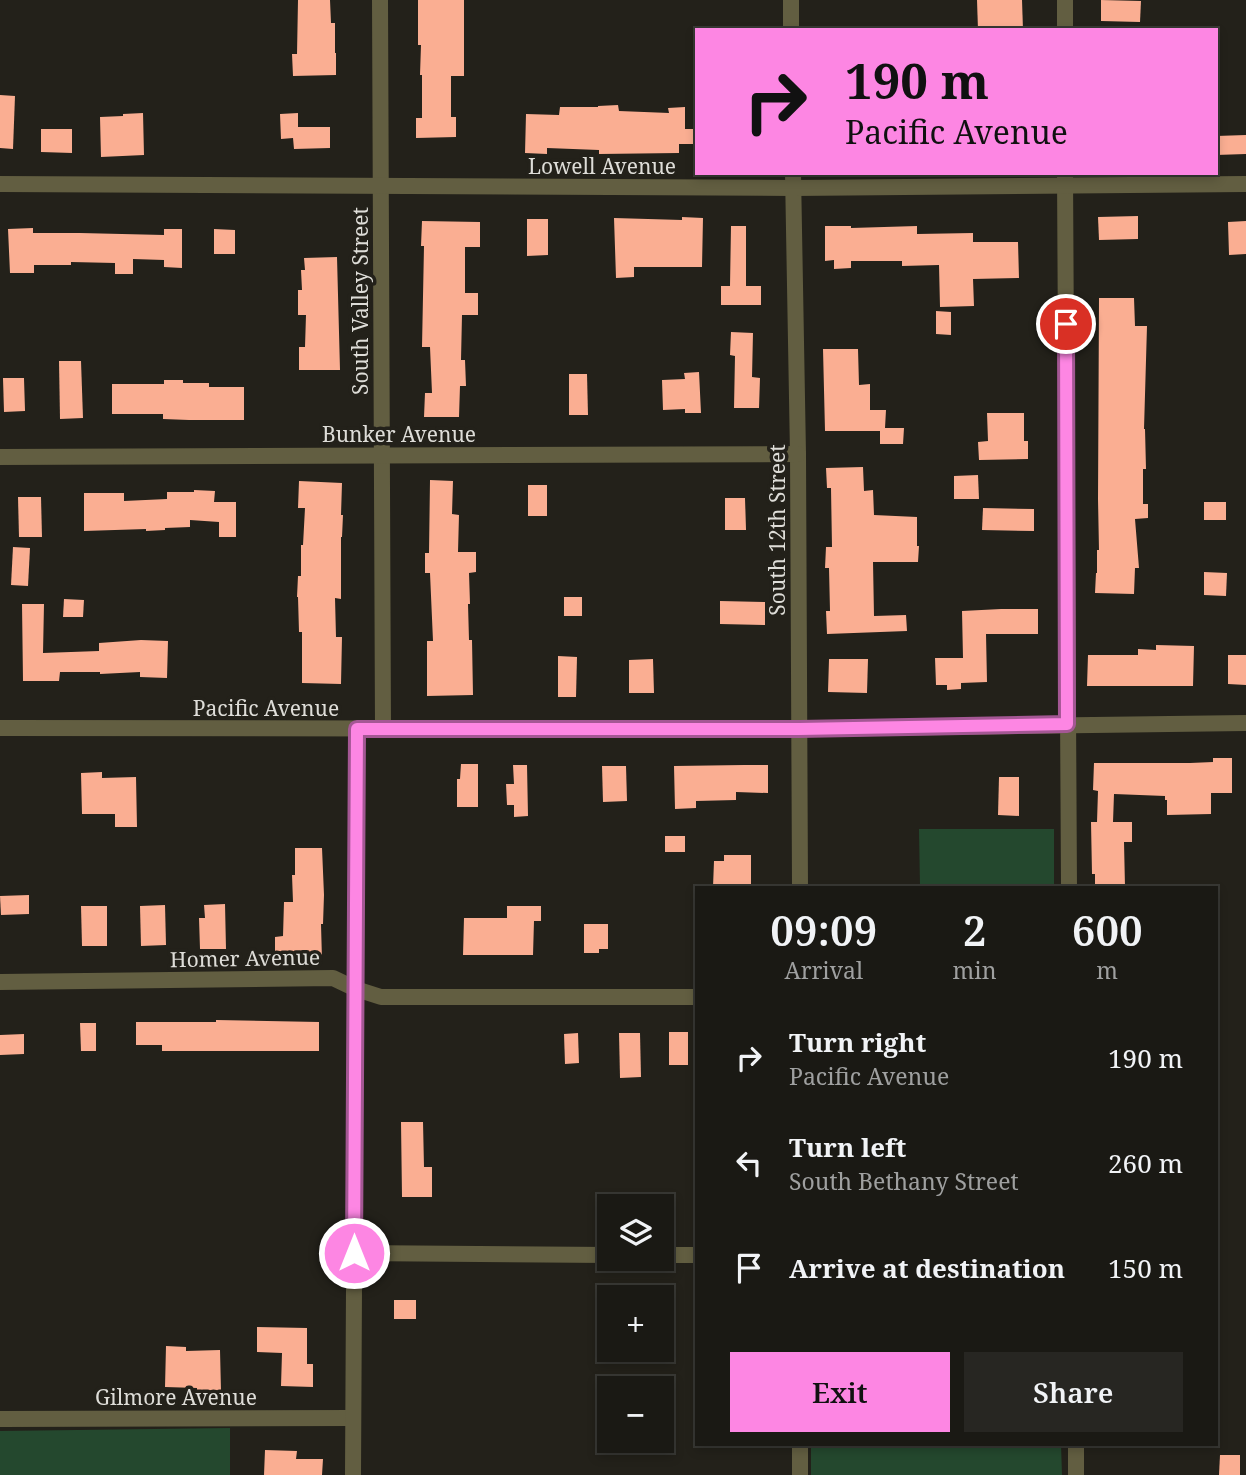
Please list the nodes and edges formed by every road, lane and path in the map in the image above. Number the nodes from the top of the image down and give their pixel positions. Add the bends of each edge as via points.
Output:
1 (380, 0) edge
2 (791, 0) edge
3 (1065, 0) edge
4 (791, 28) edge
5 (1065, 28) edge
6 (1065, 179) edge
7 (793, 181) edge
8 (0, 184) edge
9 (1246, 184) edge
10 (380, 187) junction
11 (798, 454) junction
12 (381, 455) junction
13 (0, 457) edge
14 (1246, 723) edge
15 (1067, 724) junction
16 (0, 728) edge
17 (357, 729) junction
18 (383, 729) junction
19 (799, 729) junction
20 (800, 886) edge
21 (1069, 886) edge
22 (0, 982) edge
23 (356, 989) junction
24 (695, 996) edge
25 (354, 1253) junction
26 (597, 1255) edge
27 (674, 1255) edge
28 (695, 1255) edge
29 (353, 1418) junction
30 (0, 1419) edge
31 (800, 1446) edge
32 (1076, 1446) edge
33 (353, 1475) edge
34 (800, 1475) edge
35 (1076, 1475) edge

1 - 10 street, South Valley Street
2 - 4 street
3 - 5 street
6 - 7 street, Lowell Avenue
6 - 9 street, Lowell Avenue
6 - 15 street
7 - 10 street, Lowell Avenue
7 - 11 street, South 12th Street
8 - 10 street, Lowell Avenue
10 - 12 street, South Valley Street
11 - 12 street, Bunker Avenue
11 - 19 street, South 12th Street
12 - 13 street, Bunker Avenue
12 - 18 street, South Valley Street
14 - 15 street, Pacific Avenue
15 - 19 street, Pacific Avenue
15 - 21 street
16 - 17 street, Pacific Avenue
17 - 18 street, Pacific Avenue
17 - 23 street
18 - 19 street, Pacific Avenue
19 - 20 street, South 12th Street
22 - 23 street, Homer Avenue via 333,978
23 - 24 street, Homer Avenue via 381,997
23 - 25 street
25 - 26 street
25 - 29 street
27 - 28 street
29 - 30 street, Gilmore Avenue
29 - 33 street
31 - 34 street
32 - 35 street

